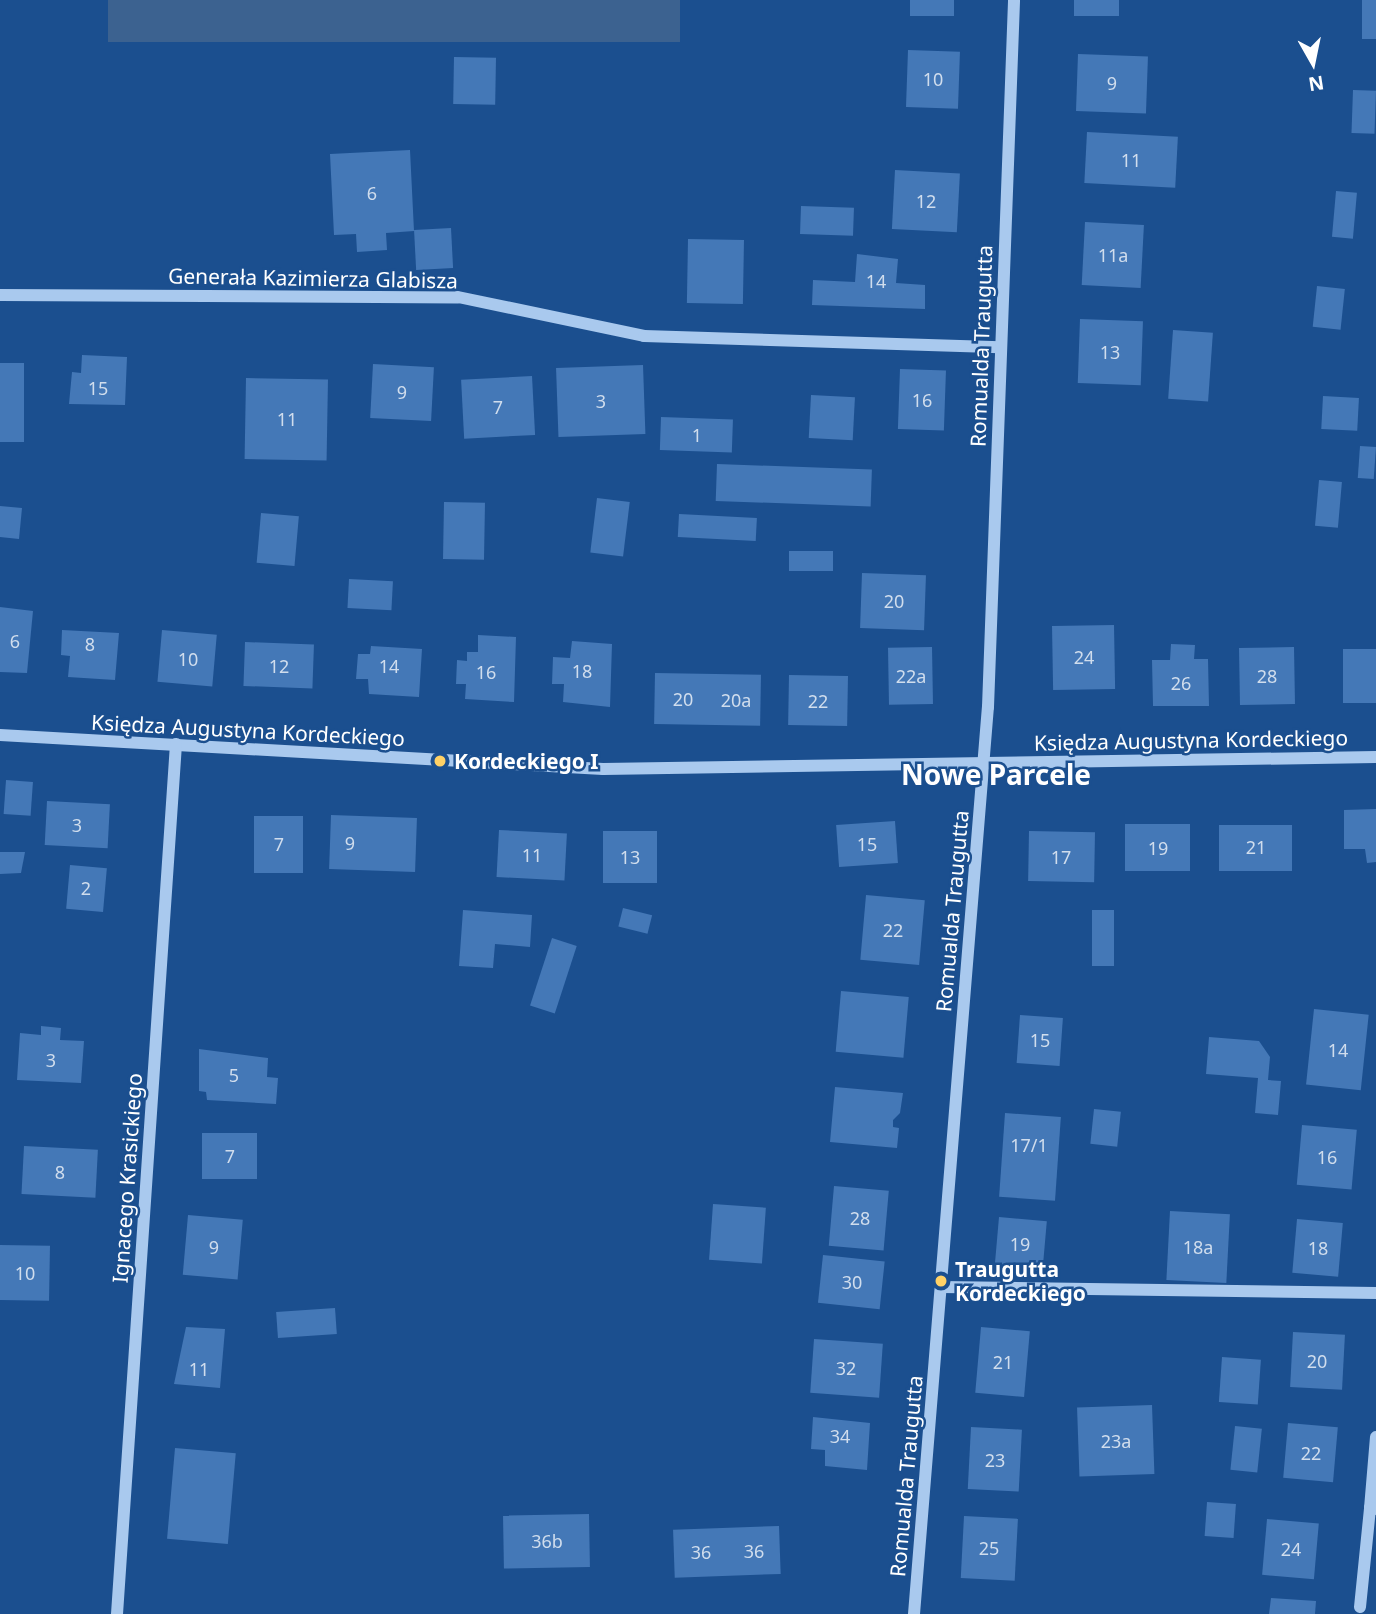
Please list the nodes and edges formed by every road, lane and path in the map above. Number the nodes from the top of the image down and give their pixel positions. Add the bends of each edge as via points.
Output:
1 (1014, 0) edge
2 (0, 295) edge
3 (1000, 347) junction
4 (0, 735) edge
5 (176, 744) junction
6 (1376, 757) edge
7 (985, 763) junction
8 (941, 1287) junction
9 (1376, 1293) edge
10 (1376, 1437) edge
11 (1373, 1509) edge
12 (1360, 1607) dead end
13 (117, 1614) edge
14 (914, 1614) edge

1 - 3 street, Romualda Traugutta
2 - 3 street, Generała Kazimierza Glabisza via 458,297 644,336
3 - 7 street, Romualda Traugutta
4 - 5 street, Księdza Augustyna Kordeckiego
5 - 7 street, Księdza Augustyna Kordeckiego via 554,768
5 - 13 street, Ignacego Krasickiego
6 - 7 street, Księdza Augustyna Kordeckiego
7 - 8 street, Romualda Traugutta
8 - 9 street
8 - 14 street, Romualda Traugutta
10 - 11 street
11 - 12 street

